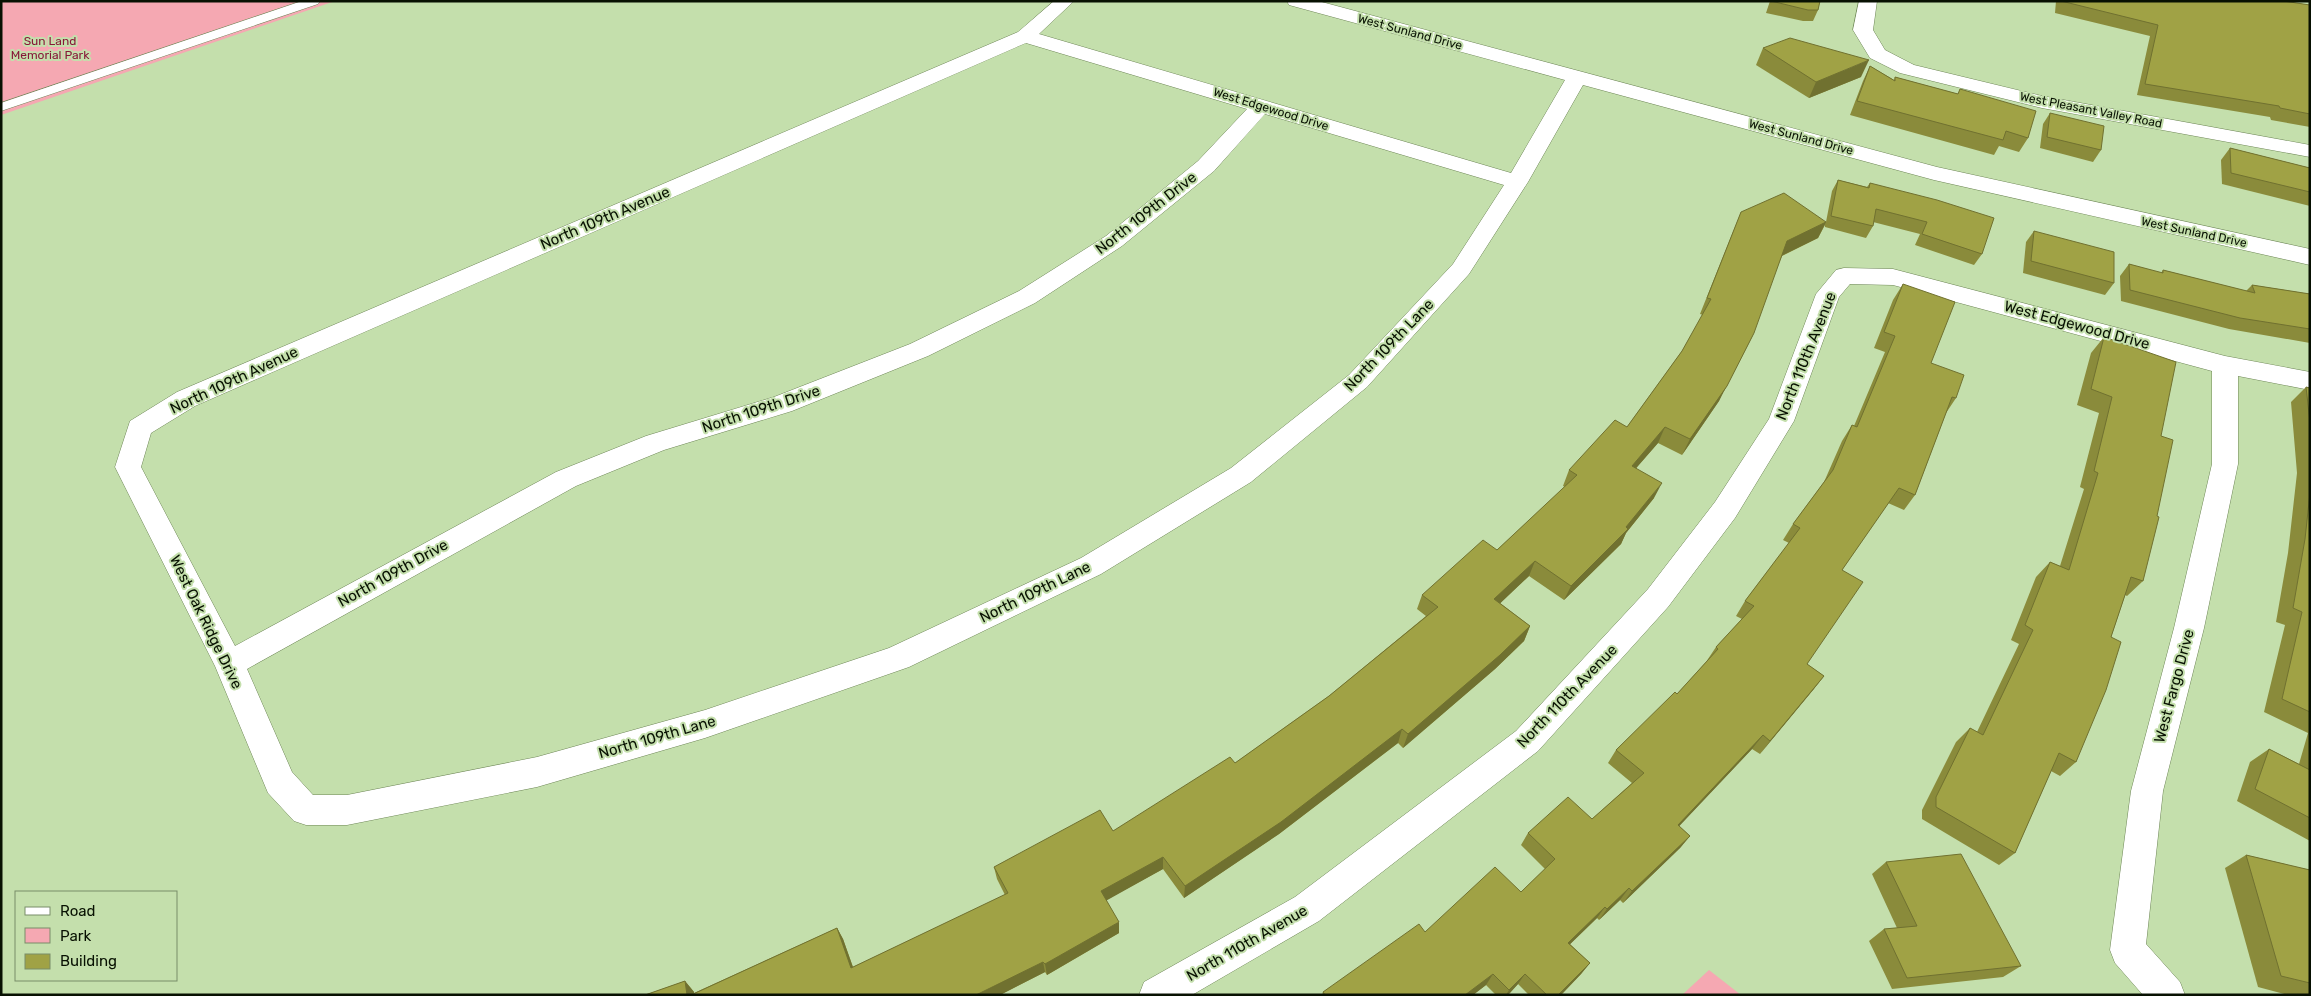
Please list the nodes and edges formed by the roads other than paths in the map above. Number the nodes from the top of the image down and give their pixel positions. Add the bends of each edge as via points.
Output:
1 (314, 1) edge
2 (1065, 1) edge
3 (1868, 1) edge
4 (1305, 2) edge
5 (1025, 36) junction
6 (1577, 77) junction
7 (1261, 106) junction
8 (1, 107) edge
9 (2310, 151) edge
10 (1517, 182) junction
11 (2310, 257) edge
12 (1844, 276) joint
13 (2225, 365) junction
14 (2310, 381) edge
15 (139, 428) joint
16 (230, 664) junction
17 (306, 810) joint
18 (1157, 995) edge
19 (2167, 995) edge

1 - 8 lane
2 - 5 street, North 109th Avenue
3 - 9 street, West Pleasant Valley Road via 1864,30 1877,54 1907,69 2042,102
4 - 6 street, West Sunland Drive
5 - 7 street, West Edgewood Drive
5 - 15 street, North 109th Avenue via 186,399
6 - 10 street, North 109th Lane
6 - 11 street, West Sunland Drive via 1934,173
7 - 10 street, West Edgewood Drive
7 - 16 street, North 109th Drive via 1206,166 1114,241 1027,297 920,350 819,390 655,443 566,479
10 - 17 street, North 109th Lane via 1461,269 1358,381 1241,475 1091,566 898,658 705,724 537,772 347,810
12 - 13 street, West Edgewood Drive via 1893,276
12 - 18 street, North 110th Avenue via 1828,294 1781,421 1725,510 1658,598 1527,741 1307,909
13 - 14 street, West Edgewood Drive
13 - 19 street, West Fargo Drive via 2225,464 2190,628 2147,791 2128,950
15 - 16 street, West Oak Ridge Drive via 128,467
16 - 17 street, West Oak Ridge Drive via 280,782

